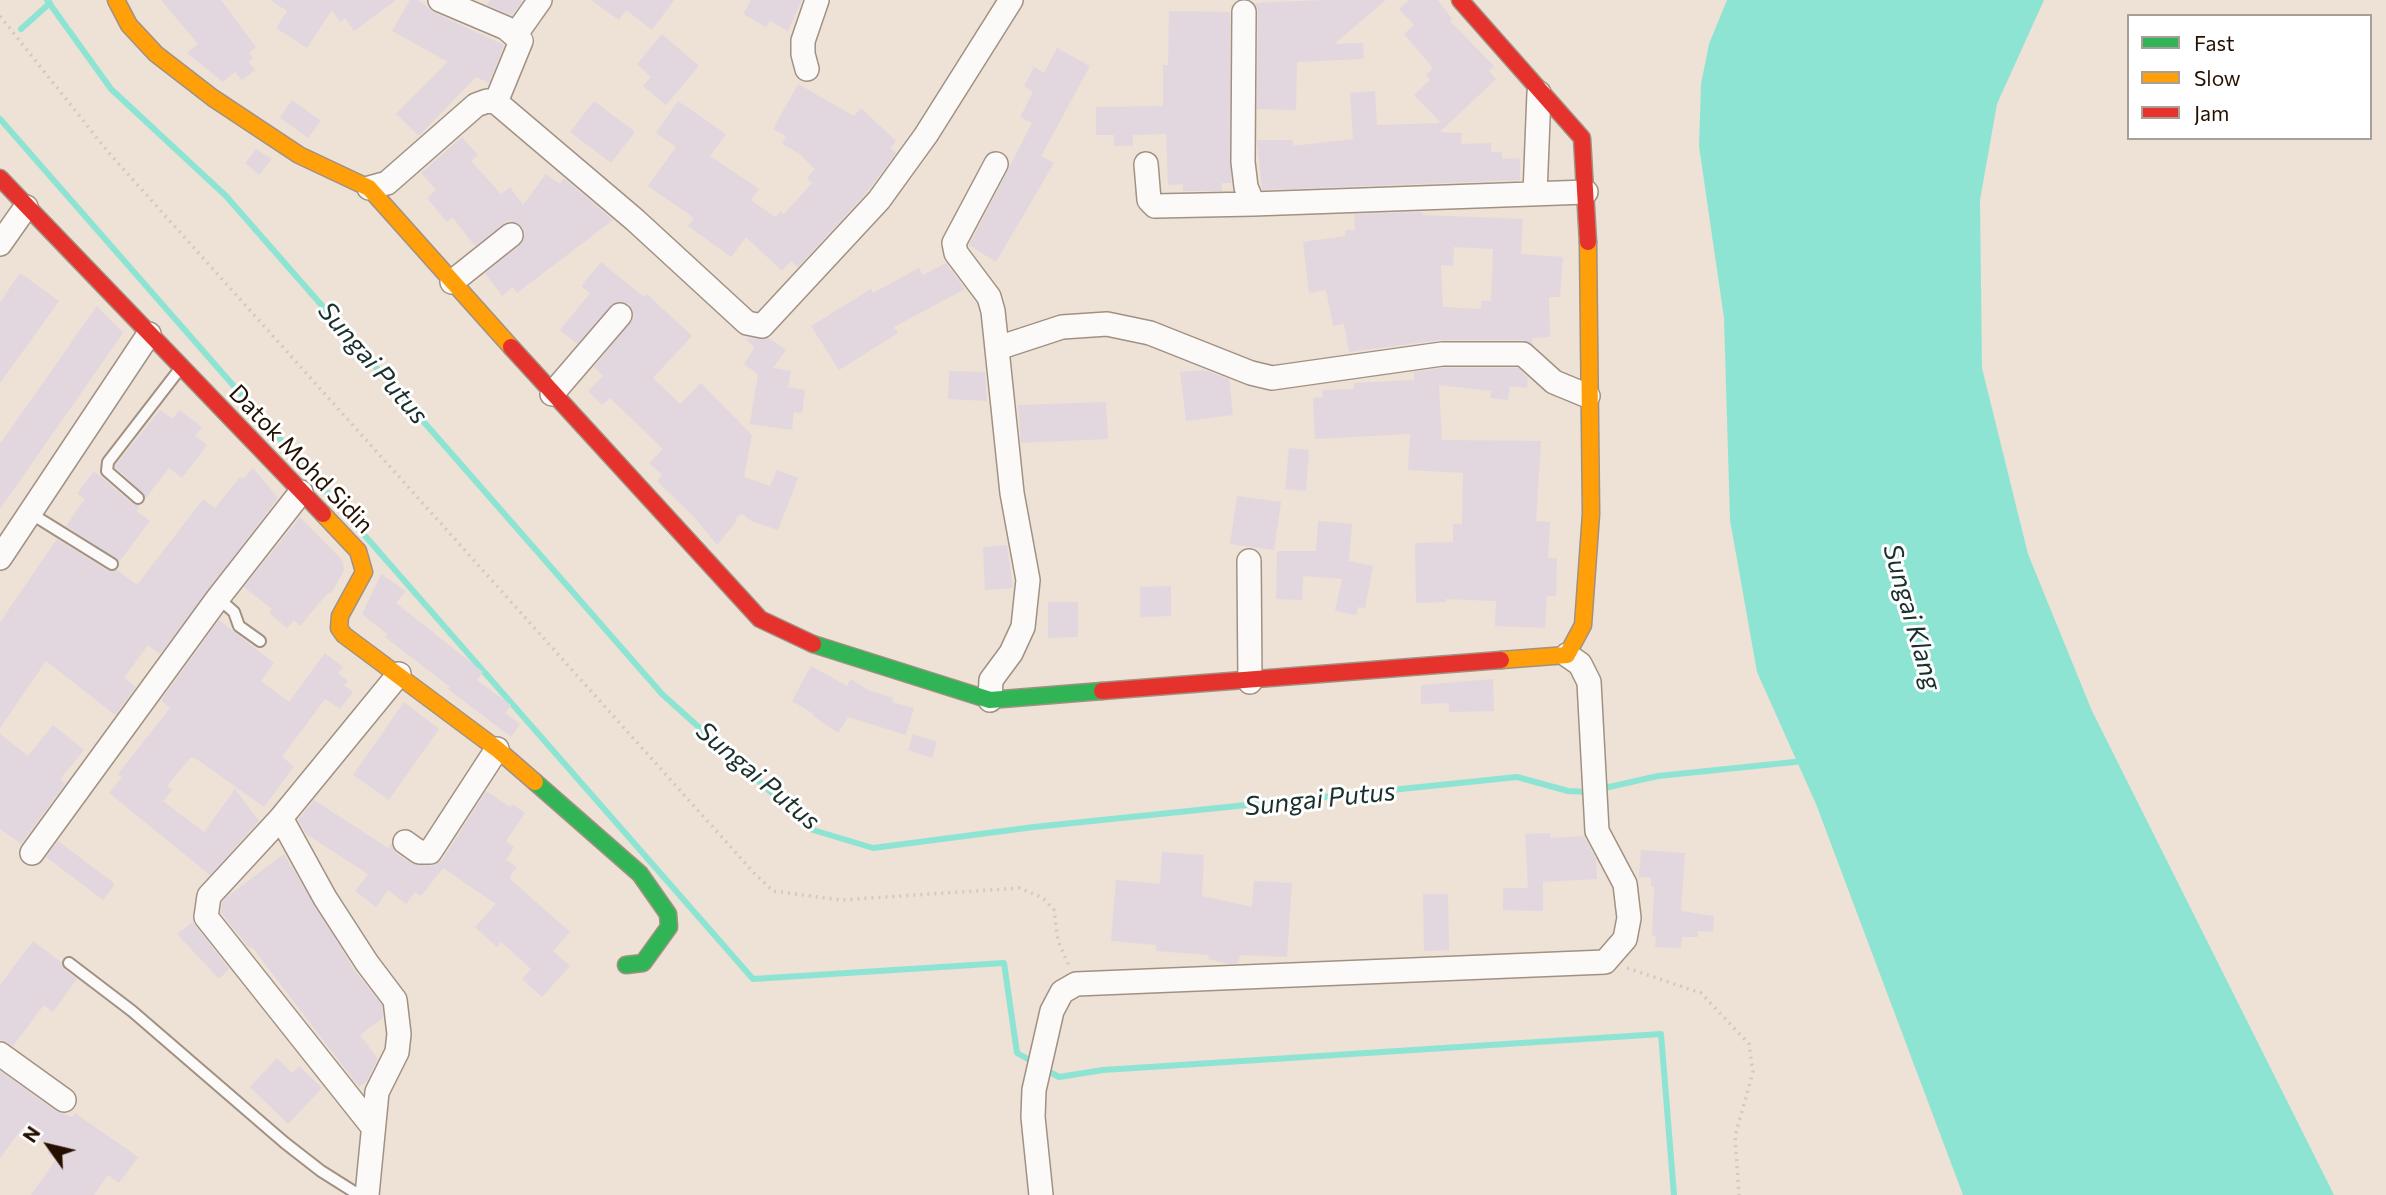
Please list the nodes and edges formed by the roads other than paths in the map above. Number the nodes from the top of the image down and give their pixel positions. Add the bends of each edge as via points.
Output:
1 (116, 0) edge
2 (440, 0) edge
3 (540, 0) edge
4 (817, 0) edge
5 (1010, 0) edge
6 (1460, 0) edge
7 (1244, 12) dead end
8 (516, 34) junction
9 (807, 69) dead end
10 (1539, 93) junction
11 (496, 102) junction
12 (996, 164) dead end
13 (1146, 164) dead end
14 (0, 178) edge
15 (369, 188) junction
16 (1586, 192) junction
17 (1535, 194) junction
18 (1253, 204) junction
19 (26, 207) junction
20 (511, 235) dead end
21 (0, 244) edge
22 (452, 282) junction
23 (621, 315) dead end
24 (149, 334) junction
25 (998, 348) junction
26 (181, 368) junction
27 (552, 394) junction
28 (1588, 396) junction
29 (300, 492) junction
30 (138, 498) dead end
31 (30, 513) junction
32 (0, 558) edge
33 (1250, 561) dead end
34 (112, 564) dead end
35 (219, 598) junction
36 (260, 641) dead end
37 (1567, 654) junction
38 (399, 674) junction
39 (1250, 682) junction
40 (990, 700) junction
41 (497, 749) junction
42 (281, 818) junction
43 (405, 842) dead end
44 (33, 853) dead end
45 (69, 963) dead end
46 (626, 965) dead end
47 (0, 1054) edge
48 (64, 1100) dead end
49 (372, 1126) junction
50 (359, 1195) edge
51 (367, 1195) edge
52 (1041, 1195) edge

1 - 15 street via 129,24 156,54 213,98 299,155
2 - 8 street
3 - 8 street
4 - 9 street via 803,41
5 - 11 street via 926,135 879,200 762,327 747,323
6 - 10 street
7 - 18 street via 1243,162
8 - 11 street via 520,47
10 - 16 street via 1582,138
10 - 17 street
11 - 15 street via 476,105 387,183
12 - 25 street via 954,243 956,253 989,298
13 - 18 street via 1149,200 1154,206
14 - 19 street, Datok Mohd Sidin
15 - 22 street
16 - 17 street
16 - 28 street
17 - 18 street
19 - 21 street
19 - 24 street, Datok Mohd Sidin
20 - 22 street
22 - 27 street
23 - 27 street
24 - 26 street, Datok Mohd Sidin
24 - 31 street
25 - 28 street via 1062,327 1107,324 1150,333 1272,378 1442,354 1523,354 1554,383
25 - 40 street via 1012,493 1028,580 1023,628 991,680
26 - 29 street, Datok Mohd Sidin
26 - 30 lane via 108,462 107,471
27 - 40 street via 760,619 806,642
28 - 37 street via 1591,514 1583,625
29 - 35 street
29 - 38 street, Datok Mohd Sidin via 358,551 364,563 339,628
31 - 32 street
31 - 34 lane
33 - 39 street
35 - 36 lane via 234,612 239,625
35 - 44 street
37 - 39 street
37 - 52 street via 1580,664 1590,682 1597,831 1625,884 1629,918 1625,939 1605,961 1076,984 1062,992 1052,1011 1034,1090
38 - 41 street, Datok Mohd Sidin
38 - 42 street
39 - 40 street
41 - 43 street via 430,852 419,852
41 - 46 street, Datok Mohd Sidin via 640,874 668,915 668,927 643,963
42 - 49 street via 325,898 395,1000 397,1052 377,1092
42 - 49 street via 209,896 206,917
45 - 50 lane via 285,1143
47 - 48 street
49 - 51 street

